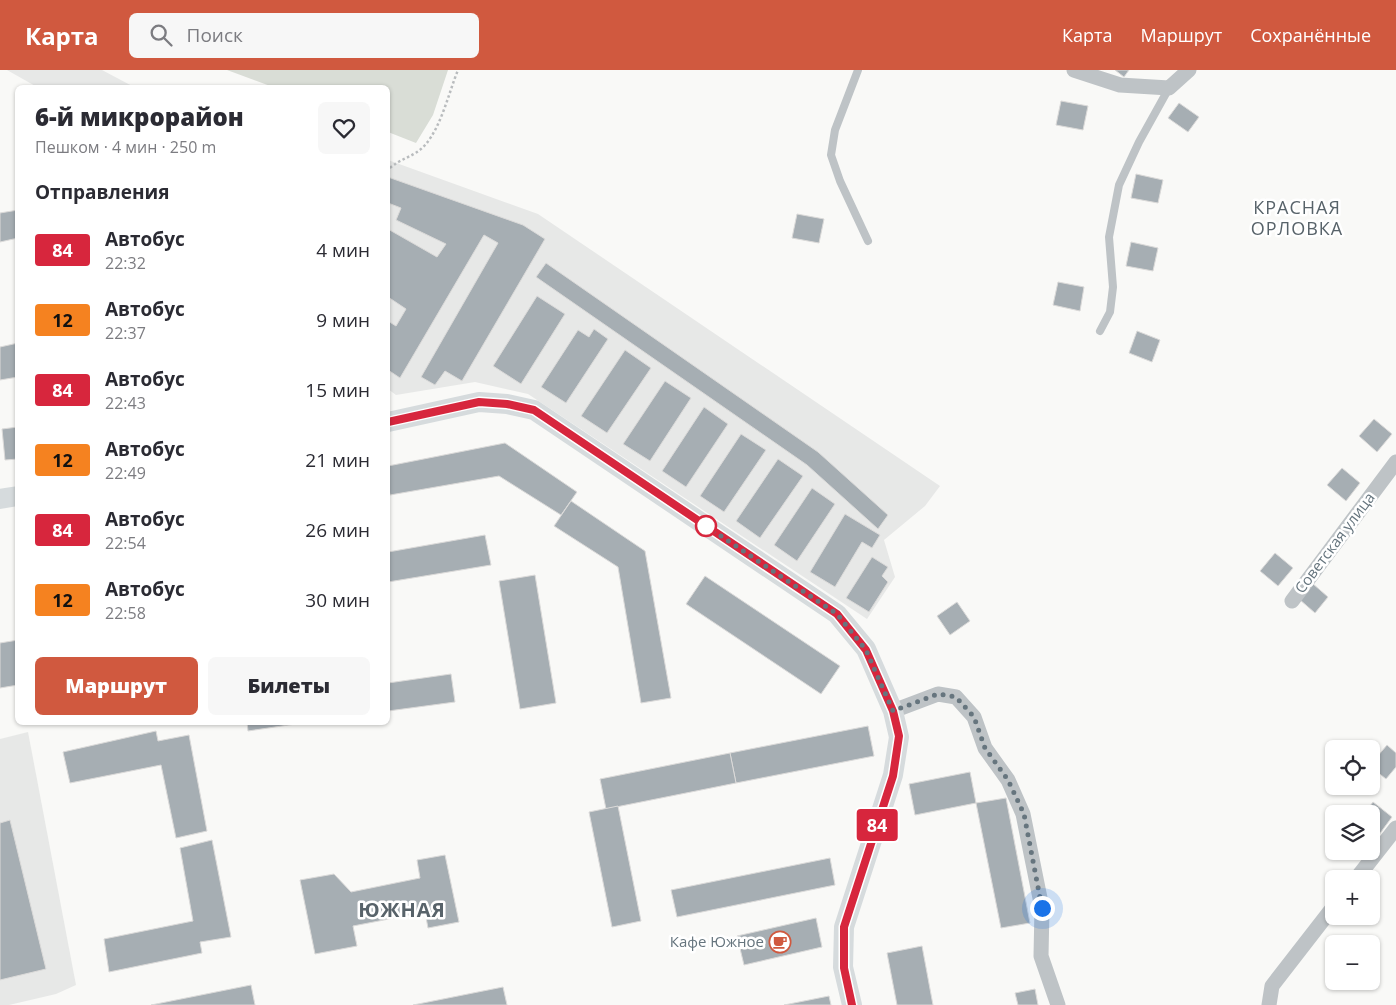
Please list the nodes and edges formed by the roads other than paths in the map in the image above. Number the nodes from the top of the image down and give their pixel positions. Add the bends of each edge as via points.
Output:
1 (858, 70) edge
2 (1074, 70) edge
3 (1190, 70) edge
4 (1169, 88) junction
5 (868, 241) dead end
6 (1100, 331) dead end
7 (390, 422) edge
8 (1396, 462) edge
9 (15, 496) edge
10 (0, 499) edge
11 (1292, 601) dead end
12 (893, 711) junction
13 (1396, 828) edge
14 (1363, 870) edge
15 (1325, 918) edge
16 (852, 1005) edge
17 (1058, 1005) edge
18 (1269, 1005) edge

1 - 5 lane via 836,130 831,155
2 - 4 street via 1120,85
3 - 4 street
4 - 6 lane via 1119,185 1109,237 1113,287 1110,312
7 - 12 street via 479,402 534,410 837,614 866,650
8 - 11 street, Советская улица
9 - 10 street
12 - 16 street via 899,736 893,776 844,927 844,968
12 - 17 street via 938,694 956,697 974,717 985,748 1008,780 1024,814 1042,908 1041,956
13 - 14 street
15 - 18 street via 1272,986

